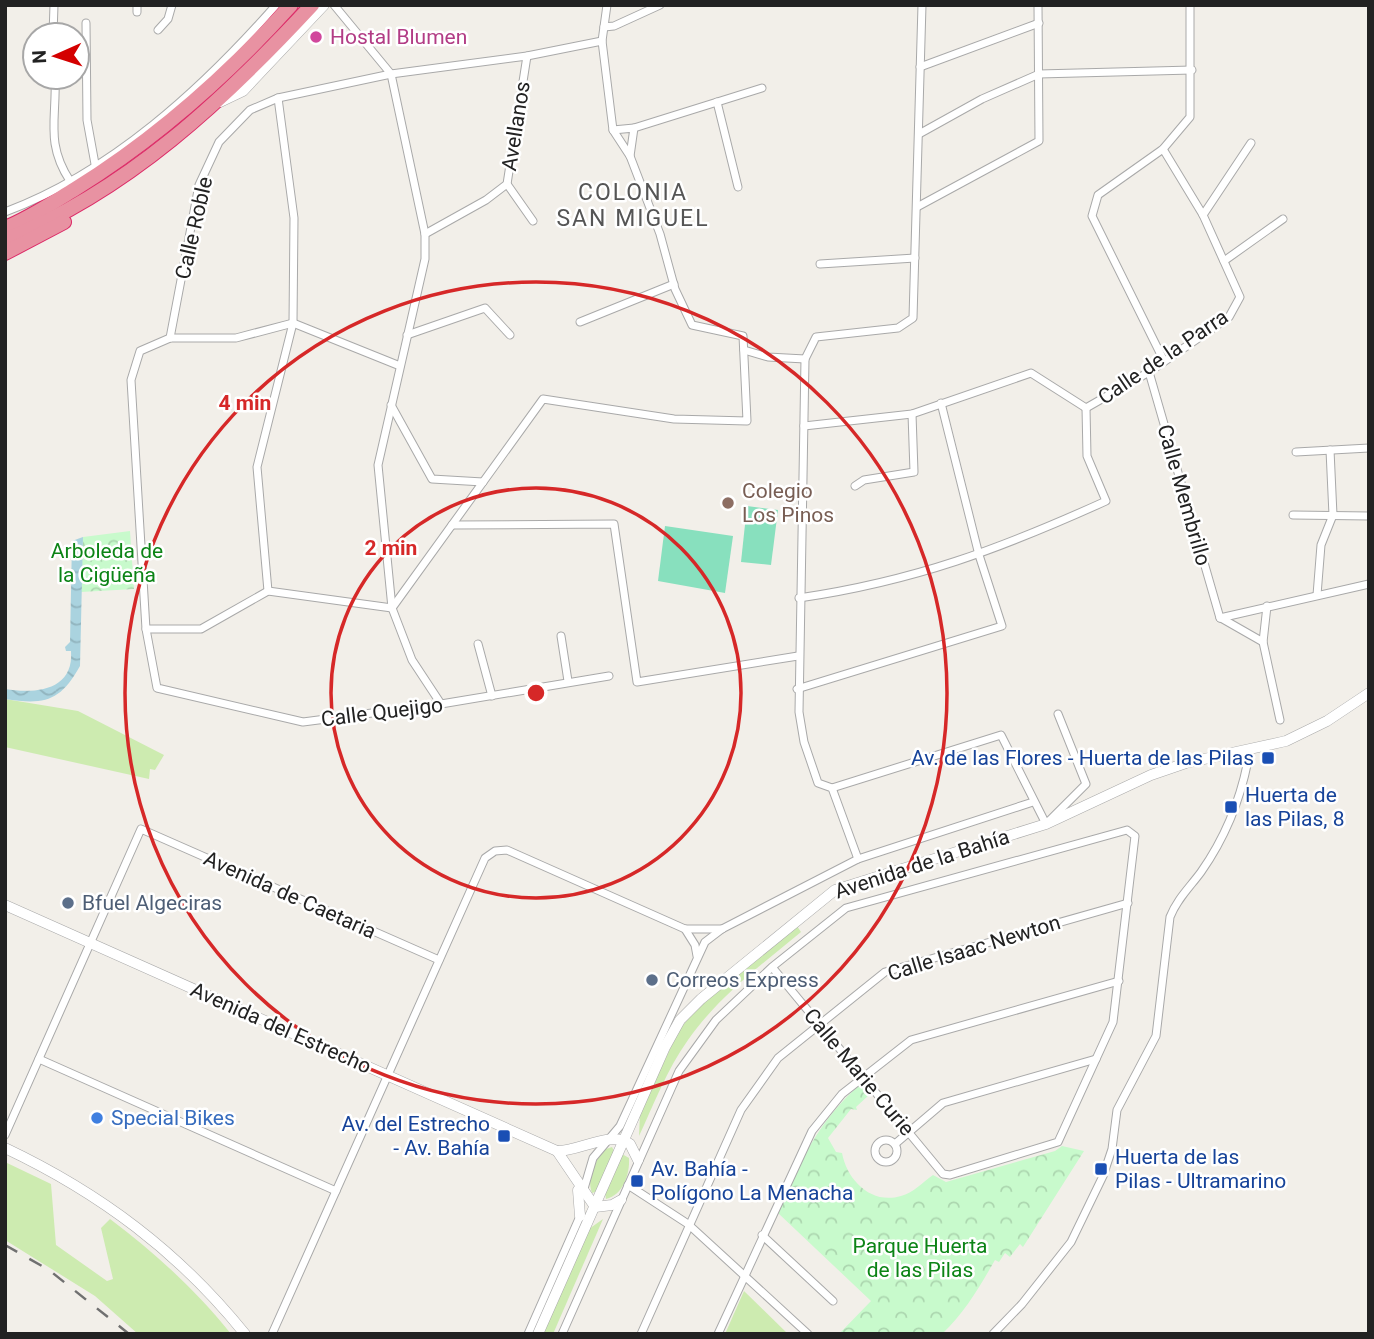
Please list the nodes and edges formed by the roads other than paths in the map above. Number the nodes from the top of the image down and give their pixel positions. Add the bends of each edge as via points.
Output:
1 (172, 5) edge
2 (276, 5) edge
3 (291, 5) edge
4 (312, 5) edge
5 (324, 5) edge
6 (334, 5) edge
7 (607, 5) edge
8 (660, 5) edge
9 (922, 5) edge
10 (1038, 5) edge
11 (1190, 5) edge
12 (1038, 23) junction
13 (604, 27) junction
14 (158, 30) dead end
15 (602, 41) junction
16 (527, 56) junction
17 (920, 67) junction
18 (1192, 70) junction
19 (391, 74) junction
20 (1039, 74) junction
21 (762, 89) dead end
22 (54, 91) edge
23 (87, 91) edge
24 (278, 97) junction
25 (717, 102) junction
26 (216, 103) junction
27 (634, 128) junction
28 (613, 130) junction
29 (919, 134) junction
30 (1251, 144) dead end
31 (1163, 149) junction
32 (151, 156) junction
33 (630, 156) junction
34 (95, 164) junction
35 (69, 181) junction
36 (507, 184) junction
37 (738, 187) dead end
38 (917, 207) junction
39 (5, 212) edge
40 (1203, 215) junction
41 (1283, 219) dead end
42 (533, 221) dead end
43 (5, 228) edge
44 (425, 234) junction
45 (5, 240) edge
46 (5, 253) edge
47 (915, 258) junction
48 (1224, 261) junction
49 (820, 264) dead end
50 (674, 284) junction
51 (580, 322) dead end
52 (293, 323) junction
53 (407, 335) junction
54 (510, 335) dead end
55 (170, 338) junction
56 (744, 350) junction
57 (805, 359) junction
58 (1164, 361) junction
59 (400, 366) junction
60 (1149, 372) junction
61 (941, 403) junction
62 (391, 405) junction
63 (1086, 408) junction
64 (912, 414) junction
65 (804, 426) junction
66 (1369, 447) edge
67 (1330, 450) junction
68 (1296, 452) dead end
69 (483, 482) junction
70 (855, 486) dead end
71 (1293, 514) dead end
72 (1333, 515) junction
73 (1369, 516) edge
74 (452, 525) junction
75 (979, 555) junction
76 (1369, 584) edge
77 (268, 591) junction
78 (1317, 595) junction
79 (799, 598) junction
80 (1267, 606) junction
81 (392, 608) junction
82 (1220, 618) junction
83 (146, 629) junction
84 (561, 636) dead end
85 (1263, 642) junction
86 (478, 644) dead end
87 (798, 656) junction
88 (609, 676) dead end
89 (568, 681) junction
90 (797, 689) junction
91 (1369, 693) edge
92 (492, 696) junction
93 (442, 705) junction
94 (1058, 714) dead end
95 (1280, 720) dead end
96 (1250, 749) junction
97 (832, 788) junction
98 (1033, 802) junction
99 (1046, 824) junction
100 (858, 859) junction
101 (1128, 903) junction
102 (5, 905) edge
103 (685, 929) junction
104 (722, 929) junction
105 (91, 943) junction
106 (697, 956) junction
107 (439, 960) junction
108 (772, 967) junction
109 (1119, 981) junction
110 (819, 1023) junction
111 (39, 1059) junction
112 (1096, 1059) junction
113 (388, 1076) junction
114 (863, 1077) junction
115 (909, 1132) junction
116 (5, 1135) edge
117 (609, 1139) junction
118 (624, 1139) junction
119 (895, 1144) dead end
120 (5, 1148) edge
121 (557, 1151) junction
122 (638, 1160) junction
123 (571, 1170) junction
124 (628, 1185) junction
125 (336, 1191) junction
126 (583, 1191) junction
127 (621, 1200) junction
128 (595, 1207) junction
129 (580, 1216) junction
130 (688, 1224) junction
131 (762, 1236) junction
132 (744, 1273) junction
133 (833, 1301) dead end
134 (245, 1334) edge
135 (272, 1334) edge
136 (528, 1334) edge
137 (538, 1334) edge
138 (562, 1334) edge
139 (641, 1334) edge
140 (718, 1334) edge
141 (808, 1334) edge
142 (993, 1334) edge

1 - 14 street
2 - 34 street via 194,90
3 - 43 highway via 228,72 161,130 105,171
4 - 26 highway
5 - 26 street via 243,91
6 - 19 street
7 - 13 street
8 - 13 street
9 - 17 street
10 - 12 street
11 - 18 street
12 - 17 street
12 - 20 street
13 - 15 street
15 - 16 street, Calle Roble
15 - 28 street
16 - 19 street, Calle Roble
16 - 36 street, Avellanos
17 - 29 street
18 - 20 street
18 - 31 street via 1190,117
19 - 24 street, Calle Roble
19 - 44 street
20 - 29 street
20 - 38 street via 1040,141
21 - 25 street
22 - 35 street via 57,161
23 - 34 street
24 - 52 street via 294,219
24 - 55 street, Calle Roble via 250,110 234,124 219,142 199,185
25 - 27 street
25 - 37 street
26 - 32 highway
27 - 28 street
27 - 33 street
28 - 33 street
29 - 38 street
30 - 40 street
31 - 40 street, Calle de la Parra
31 - 58 street via 1098,195 1091,216
32 - 45 highway via 51,219
32 - 46 highway via 144,169 108,195
33 - 50 street
34 - 35 street
35 - 39 street
36 - 42 street
36 - 44 street, Avellanos
38 - 47 street
40 - 48 street, Calle de la Parra
41 - 48 street
44 - 53 street via 425,259
47 - 49 street
47 - 57 street via 913,317 898,328 816,337
48 - 58 street, Calle de la Parra via 1240,297 1229,317
50 - 51 street
50 - 56 street via 692,325 743,335
52 - 55 street via 236,338
52 - 59 street
52 - 77 street via 257,467
53 - 54 street via 485,308
53 - 59 street
55 - 83 street via 140,351 131,380
56 - 57 street
56 - 69 street via 747,421 674,419 543,399
57 - 65 street
58 - 60 street, Calle de la Parra
59 - 62 street
60 - 63 street, Calle de la Parra
60 - 82 street, Calle Membrillo
61 - 63 street, Calle de la Parra via 1031,373
61 - 64 street, Calle de la Parra
61 - 75 street
62 - 69 street via 432,479
62 - 81 street via 378,465
63 - 75 street via 1087,456 1107,501
64 - 65 street, Calle de la Parra
64 - 70 street via 914,472 864,480
65 - 79 street
66 - 67 street
67 - 68 street
67 - 72 street
69 - 74 street
71 - 72 street
72 - 73 street
72 - 78 street via 1321,545
74 - 81 street
74 - 87 street via 614,524 637,682
75 - 79 street via 918,575
75 - 90 street via 1002,626
76 - 78 street
77 - 81 street
77 - 83 street via 201,629
78 - 80 street
79 - 87 street
80 - 82 street
80 - 85 street
81 - 93 street via 412,660
82 - 85 street
83 - 93 street, Calle Quejigo via 157,688 303,722
84 - 89 street
85 - 95 street
86 - 92 street
87 - 90 street
88 - 89 street, Calle Quejigo
89 - 92 street, Calle Quejigo
90 - 97 street via 804,742 818,783
91 - 96 street, Avenida de la Bahía via 1286,741
92 - 93 street, Calle Quejigo
94 - 99 street via 1086,784
96 - 99 street, Avenida de la Bahía via 1151,775
96 - 142 street via 1243,790 1202,871 1170,917 1156,1036 1116,1110 1112,1149 1103,1176 1071,1242
97 - 98 street via 1001,735
97 - 100 street
98 - 99 street
98 - 100 street, Avenida de la Bahía
99 - 118 street, Avenida de la Bahía via 852,883 819,902 680,1020
100 - 104 street, Avenida de la Bahía
101 - 108 street via 1135,836 1131,830 846,908
101 - 109 street
101 - 110 street, Calle Isaac Newton via 885,972
102 - 105 street, Avenida del Estrecho
103 - 104 street
103 - 106 street
103 - 107 street via 501,850 485,858
104 - 106 street, Avenida de la Bahía via 705,942
105 - 107 street, Avenida de Caetaria via 141,829
105 - 111 street
105 - 113 street, Avenida del Estrecho
106 - 117 street, Avenida de la Bahía via 625,1115
107 - 113 street
108 - 110 street, Calle Marie Curie
108 - 122 street via 696,1044
109 - 112 street via 1113,1021
109 - 114 street via 911,1040
110 - 114 street, Calle Marie Curie
110 - 130 street, Calle Isaac Newton via 778,1058 741,1111
111 - 116 street
111 - 125 street
112 - 115 street via 943,1103
112 - 115 street, Calle Marie Curie via 1058,1142 946,1175
113 - 121 street, Avenida del Estrecho
113 - 125 street
114 - 115 street, Calle Marie Curie
114 - 131 street via 812,1130
115 - 119 street
117 - 118 street
117 - 121 street
117 - 126 street, Avenida de la Bahía via 593,1158
118 - 122 street
118 - 128 street, Avenida de la Bahía
120 - 134 street via 125,1216 190,1272
121 - 123 street
122 - 124 street
123 - 126 street
123 - 129 street via 581,1201
124 - 127 street
124 - 130 street
125 - 135 street
126 - 128 street
126 - 129 street, Avenida de la Bahía
127 - 128 street
127 - 138 street
128 - 137 street, Avenida de la Bahía
129 - 136 street, Avenida de la Bahía
130 - 132 street
130 - 139 street, Calle Isaac Newton
131 - 132 street
131 - 133 street
132 - 140 street
132 - 141 street

